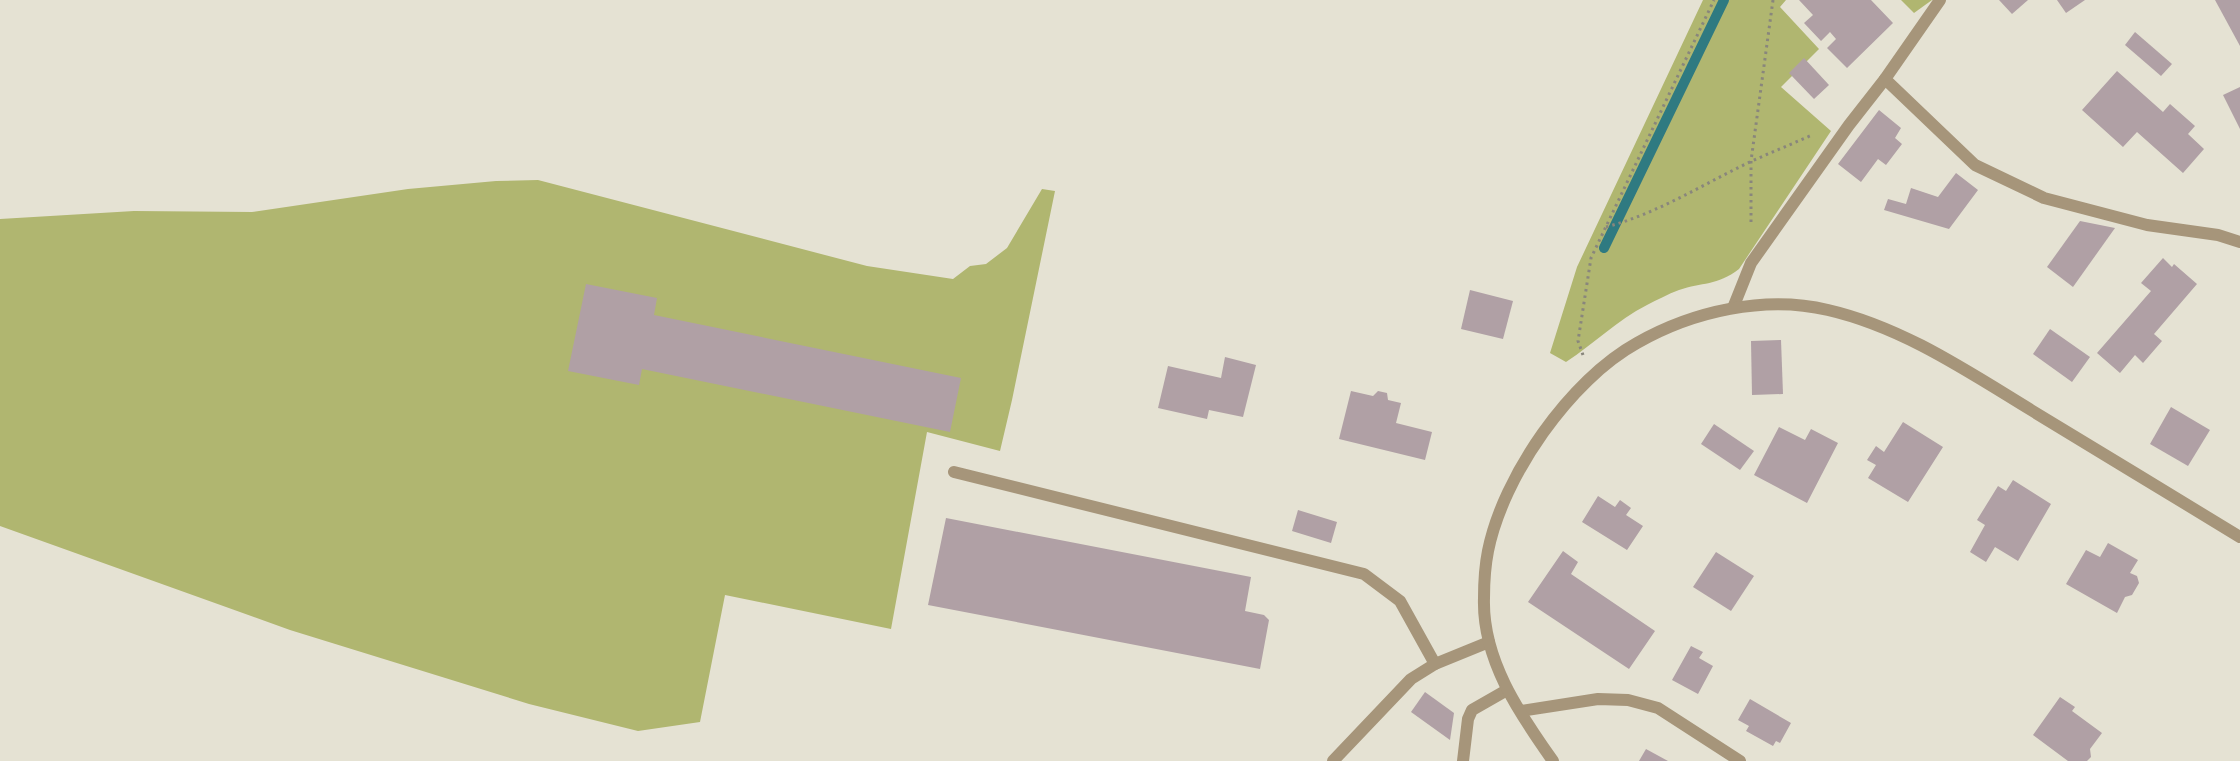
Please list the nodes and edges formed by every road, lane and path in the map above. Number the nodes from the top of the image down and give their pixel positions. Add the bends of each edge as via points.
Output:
1 (1714, 0) edge
2 (1773, 0) edge
3 (1940, 0) edge
4 (1885, 79) junction
5 (1849, 125) junction
6 (1751, 161) junction
7 (1605, 227) junction
8 (2240, 242) edge
9 (1751, 263) junction
10 (1734, 308) junction
11 (1584, 357) dead end
12 (954, 472) dead end
13 (2240, 537) edge
14 (1489, 642) junction
15 (1436, 664) junction
16 (1507, 690) junction
17 (1521, 711) junction
18 (1333, 761) edge
19 (1463, 761) edge
20 (1553, 761) edge
21 (1740, 761) edge

1 - 7 path
2 - 6 path
3 - 4 street
4 - 5 street
4 - 8 street via 1975,165 2044,198 2147,225 2218,235
5 - 6 path via 1813,135
5 - 9 street
6 - 7 path via 1707,186 1632,220
6 - 9 path
7 - 11 path via 1590,258 1578,341
9 - 10 street
10 - 13 street via 1780,305 1827,310 1886,329 1944,358
10 - 14 street via 1683,321 1636,343 1602,368 1570,399 1540,439 1517,475 1488,551 1484,600
12 - 15 street via 1364,574 1400,601
14 - 15 street
14 - 16 street
15 - 18 street via 1412,680
16 - 17 street
16 - 19 street via 1472,710
17 - 20 street
17 - 21 street via 1598,699 1628,700 1658,708

